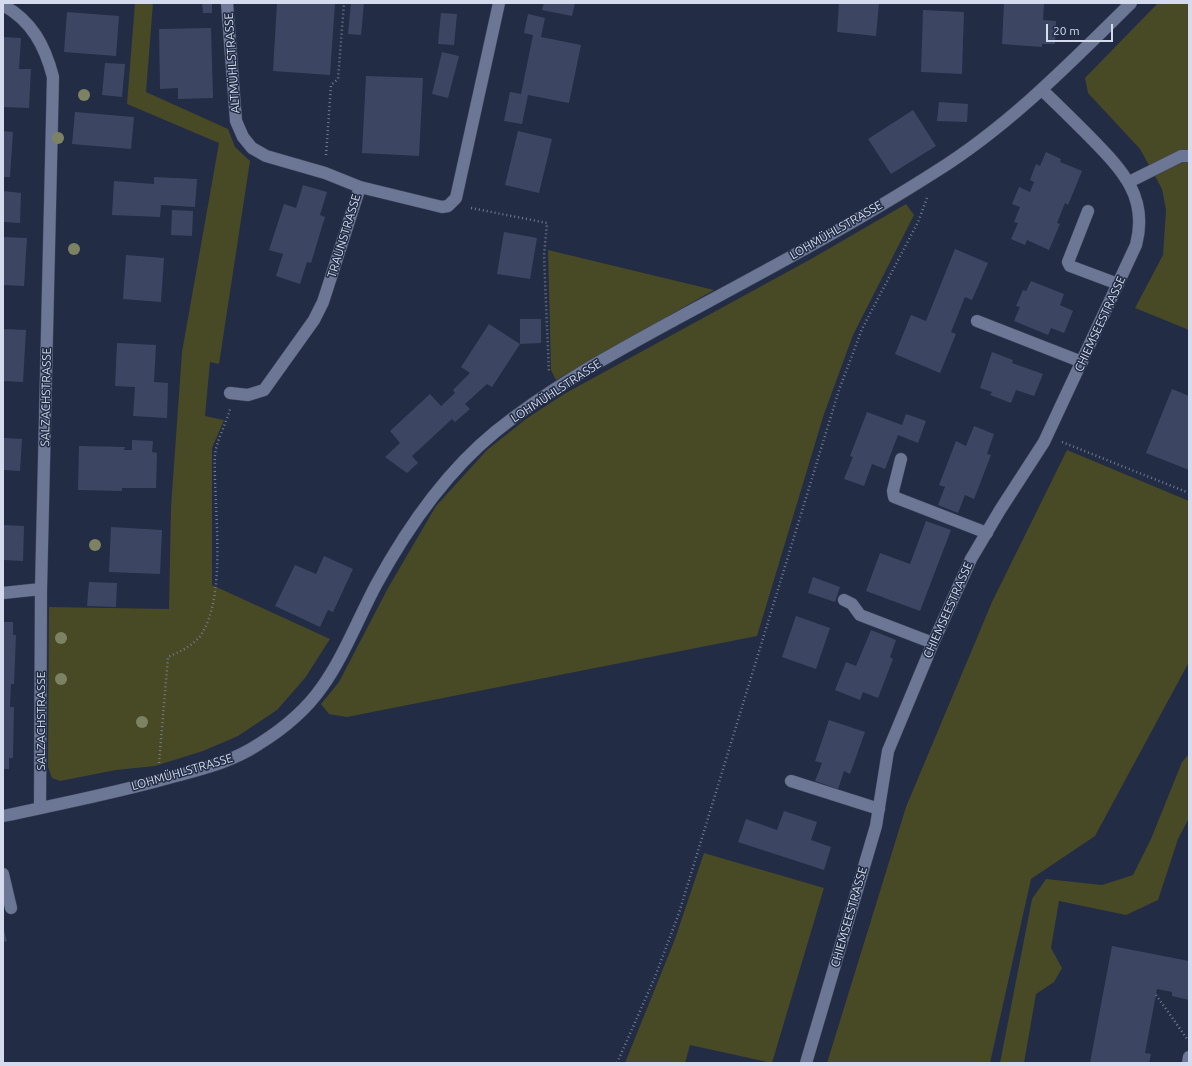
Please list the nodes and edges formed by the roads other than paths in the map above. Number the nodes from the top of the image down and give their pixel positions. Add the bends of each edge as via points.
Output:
1 (227, 3) edge
2 (499, 3) edge
3 (1131, 3) edge
4 (3, 4) edge
5 (1042, 90) junction
6 (1189, 156) edge
7 (1129, 182) junction
8 (360, 187) junction
9 (1088, 211) dead end
10 (1118, 284) junction
11 (977, 321) dead end
12 (1082, 362) junction
13 (230, 393) road end
14 (901, 459) dead end
15 (987, 533) junction
16 (41, 589) junction
17 (3, 593) edge
18 (844, 600) dead end
19 (933, 643) junction
20 (791, 782) dead end
21 (40, 808) junction
22 (879, 809) junction
23 (3, 816) edge
24 (3, 874) edge
25 (11, 908) dead end
26 (1189, 1057) edge
27 (806, 1063) edge
28 (1188, 1063) edge

1 - 8 street, ALTMÜHLSTRASSE via 236,121 243,137 252,148 266,156 325,173
2 - 8 street, TRAUNSTRASSE via 456,198 448,206 442,207
3 - 5 street, LOHMÜHLSTRASSE
4 - 16 street, SALZACHSTRASSE via 36,32 53,77
5 - 7 street, CHIEMSEESTRASSE via 1117,165
5 - 21 street, LOHMÜHLSTRASSE via 986,138 938,171 839,230 622,349 558,388 494,433 449,475 408,532 378,582 330,675 305,708 282,729 238,756 208,767
6 - 7 street via 1181,156
7 - 10 street, CHIEMSEESTRASSE via 1139,209 1140,233
8 - 13 street, TRAUNSTRASSE via 323,302 314,320 264,390 248,395
9 - 10 street via 1068,262 1070,266
10 - 12 street, CHIEMSEESTRASSE
11 - 12 street
12 - 15 street, CHIEMSEESTRASSE via 1047,436
14 - 15 street via 893,491 894,497
15 - 19 street, CHIEMSEESTRASSE via 971,559
16 - 17 street
16 - 21 street, SALZACHSTRASSE
18 - 19 street via 852,604 860,615
19 - 22 street, CHIEMSEESTRASSE via 888,751
20 - 22 street
21 - 23 street, LOHMÜHLSTRASSE
22 - 27 street, CHIEMSEESTRASSE
24 - 25 street
26 - 28 street

